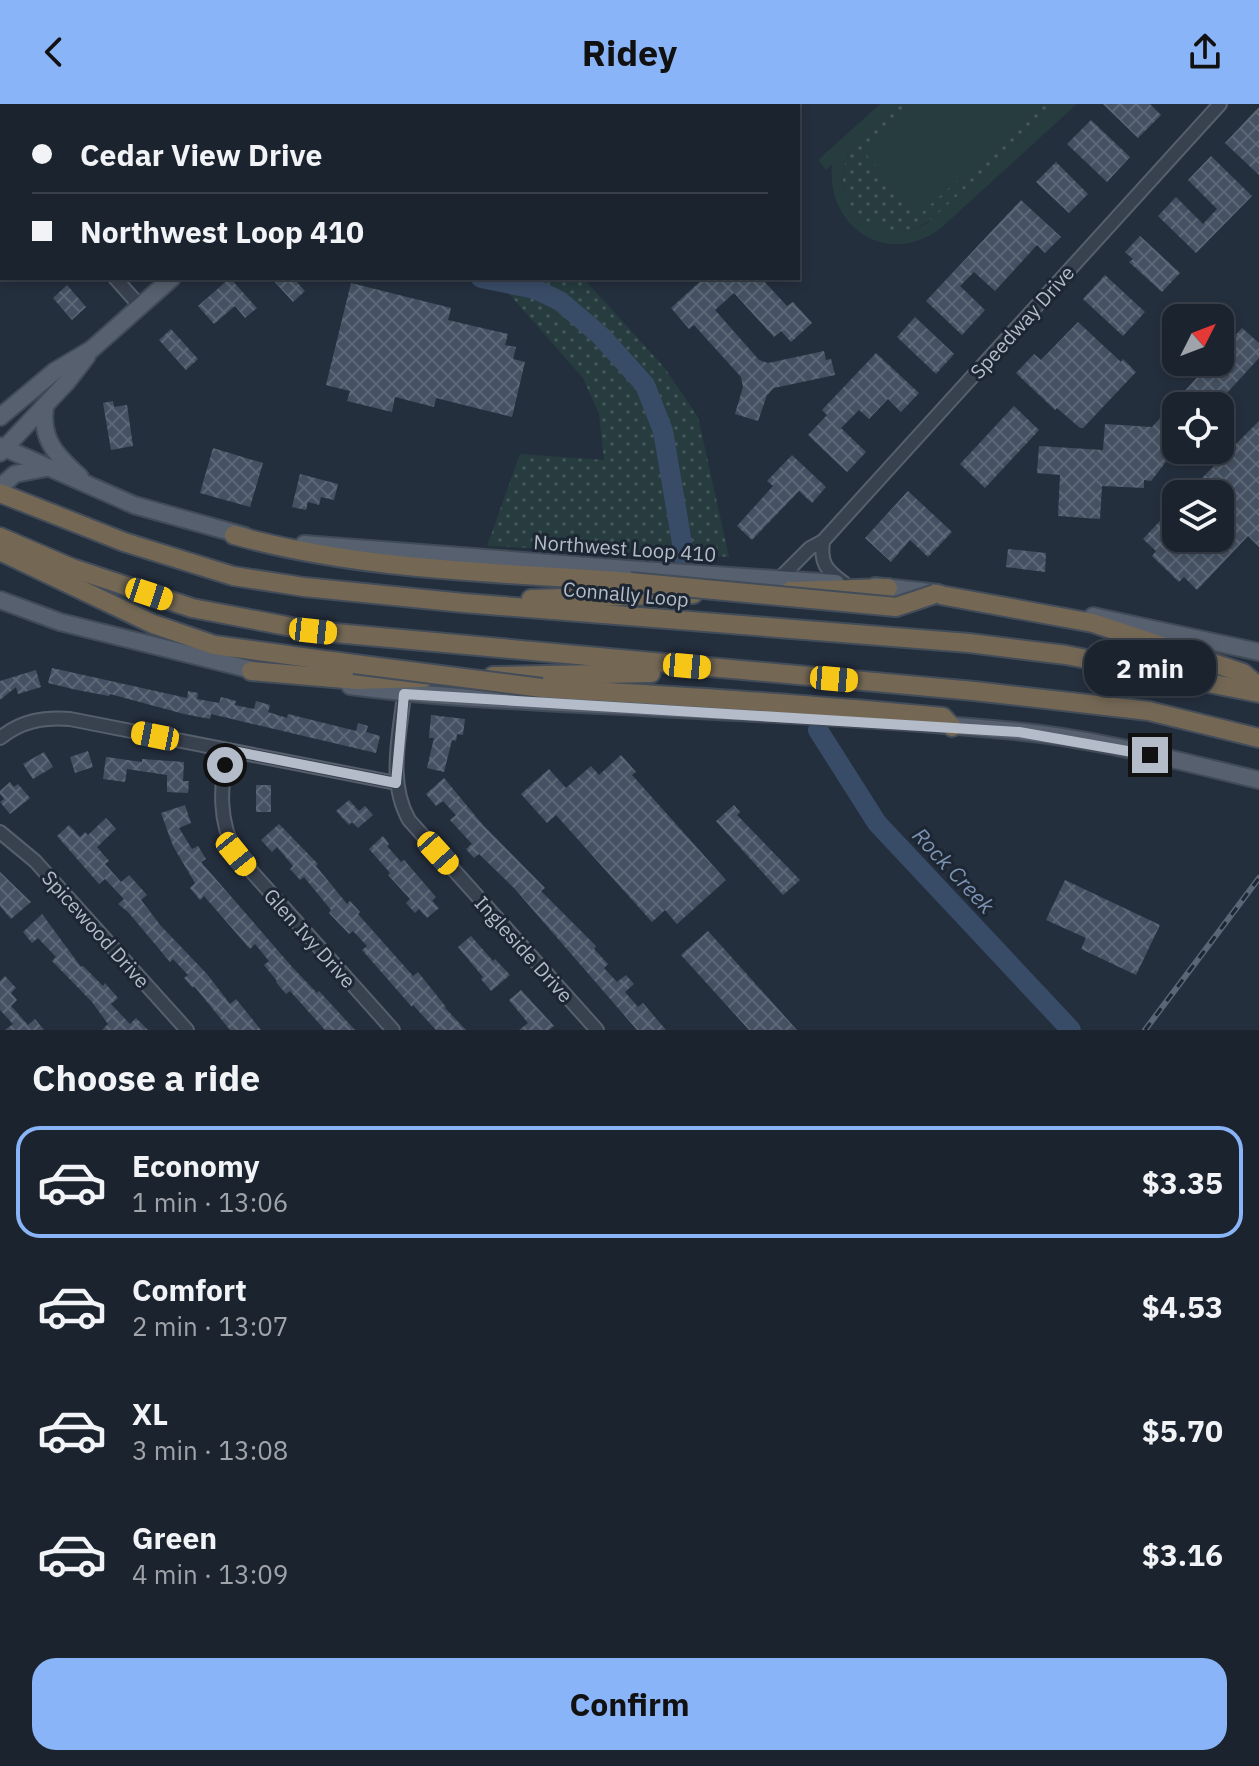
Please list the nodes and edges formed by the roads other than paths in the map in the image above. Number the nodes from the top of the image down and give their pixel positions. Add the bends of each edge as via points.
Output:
1 (1220, 104) edge
2 (117, 280) edge
3 (170, 280) edge
4 (140, 306) junction
5 (92, 349) junction
6 (45, 406) junction
7 (0, 417) edge
8 (2, 449) edge
9 (48, 467) junction
10 (90, 486) junction
11 (2, 492) edge
12 (234, 535) junction
13 (0, 537) edge
14 (823, 541) junction
15 (0, 551) edge
16 (779, 579) junction
17 (844, 583) junction
18 (888, 588) junction
19 (0, 600) edge
20 (464, 603) junction
21 (1259, 652) edge
22 (251, 671) junction
23 (745, 672) junction
24 (1259, 687) edge
25 (1259, 693) edge
26 (404, 694) junction
27 (952, 727) junction
28 (0, 738) edge
29 (1259, 738) edge
30 (228, 750) junction
31 (1259, 777) edge
32 (396, 783) junction
33 (0, 832) edge
34 (187, 1030) edge
35 (393, 1030) edge
36 (597, 1030) edge

1 - 14 street, Speedway Drive
2 - 4 street
3 - 4 main road
4 - 5 main road
5 - 6 main road
5 - 7 main road via 47,376
6 - 8 main road
6 - 10 main road via 49,445
8 - 9 main road, Northwest Loop 410
9 - 10 main road, Northwest Loop 410
9 - 11 main road via 15,474
10 - 12 main road, Northwest Loop 410
11 - 20 highway, Connally Loop via 124,542 233,576
12 - 16 main road, Northwest Loop 410 via 357,549
12 - 24 highway, bridge via 357,561 896,607 935,594 1093,623 1243,673
13 - 23 highway via 72,568 192,608 299,628
14 - 16 street, Speedway Drive
14 - 17 street via 823,565
15 - 27 highway, bridge via 153,624 214,645 542,688 943,717
16 - 17 main road, Northwest Loop 410
17 - 18 main road, Northwest Loop 410
18 - 20 highway
18 - 21 main road, Northwest Loop 410 via 1083,614
19 - 22 main road via 60,622
20 - 25 highway, Connally Loop via 994,645
22 - 23 highway via 357,680
22 - 26 main road
23 - 29 highway via 1149,711
26 - 27 main road
26 - 32 street, Ingleside Drive
27 - 31 main road via 1131,750
28 - 30 street via 20,725 57,718
30 - 32 street
30 - 35 street, Glen Ivy Drive via 223,821 236,854
32 - 36 street, Ingleside Drive via 402,808 418,831
33 - 34 street, Spicewood Drive via 35,861

